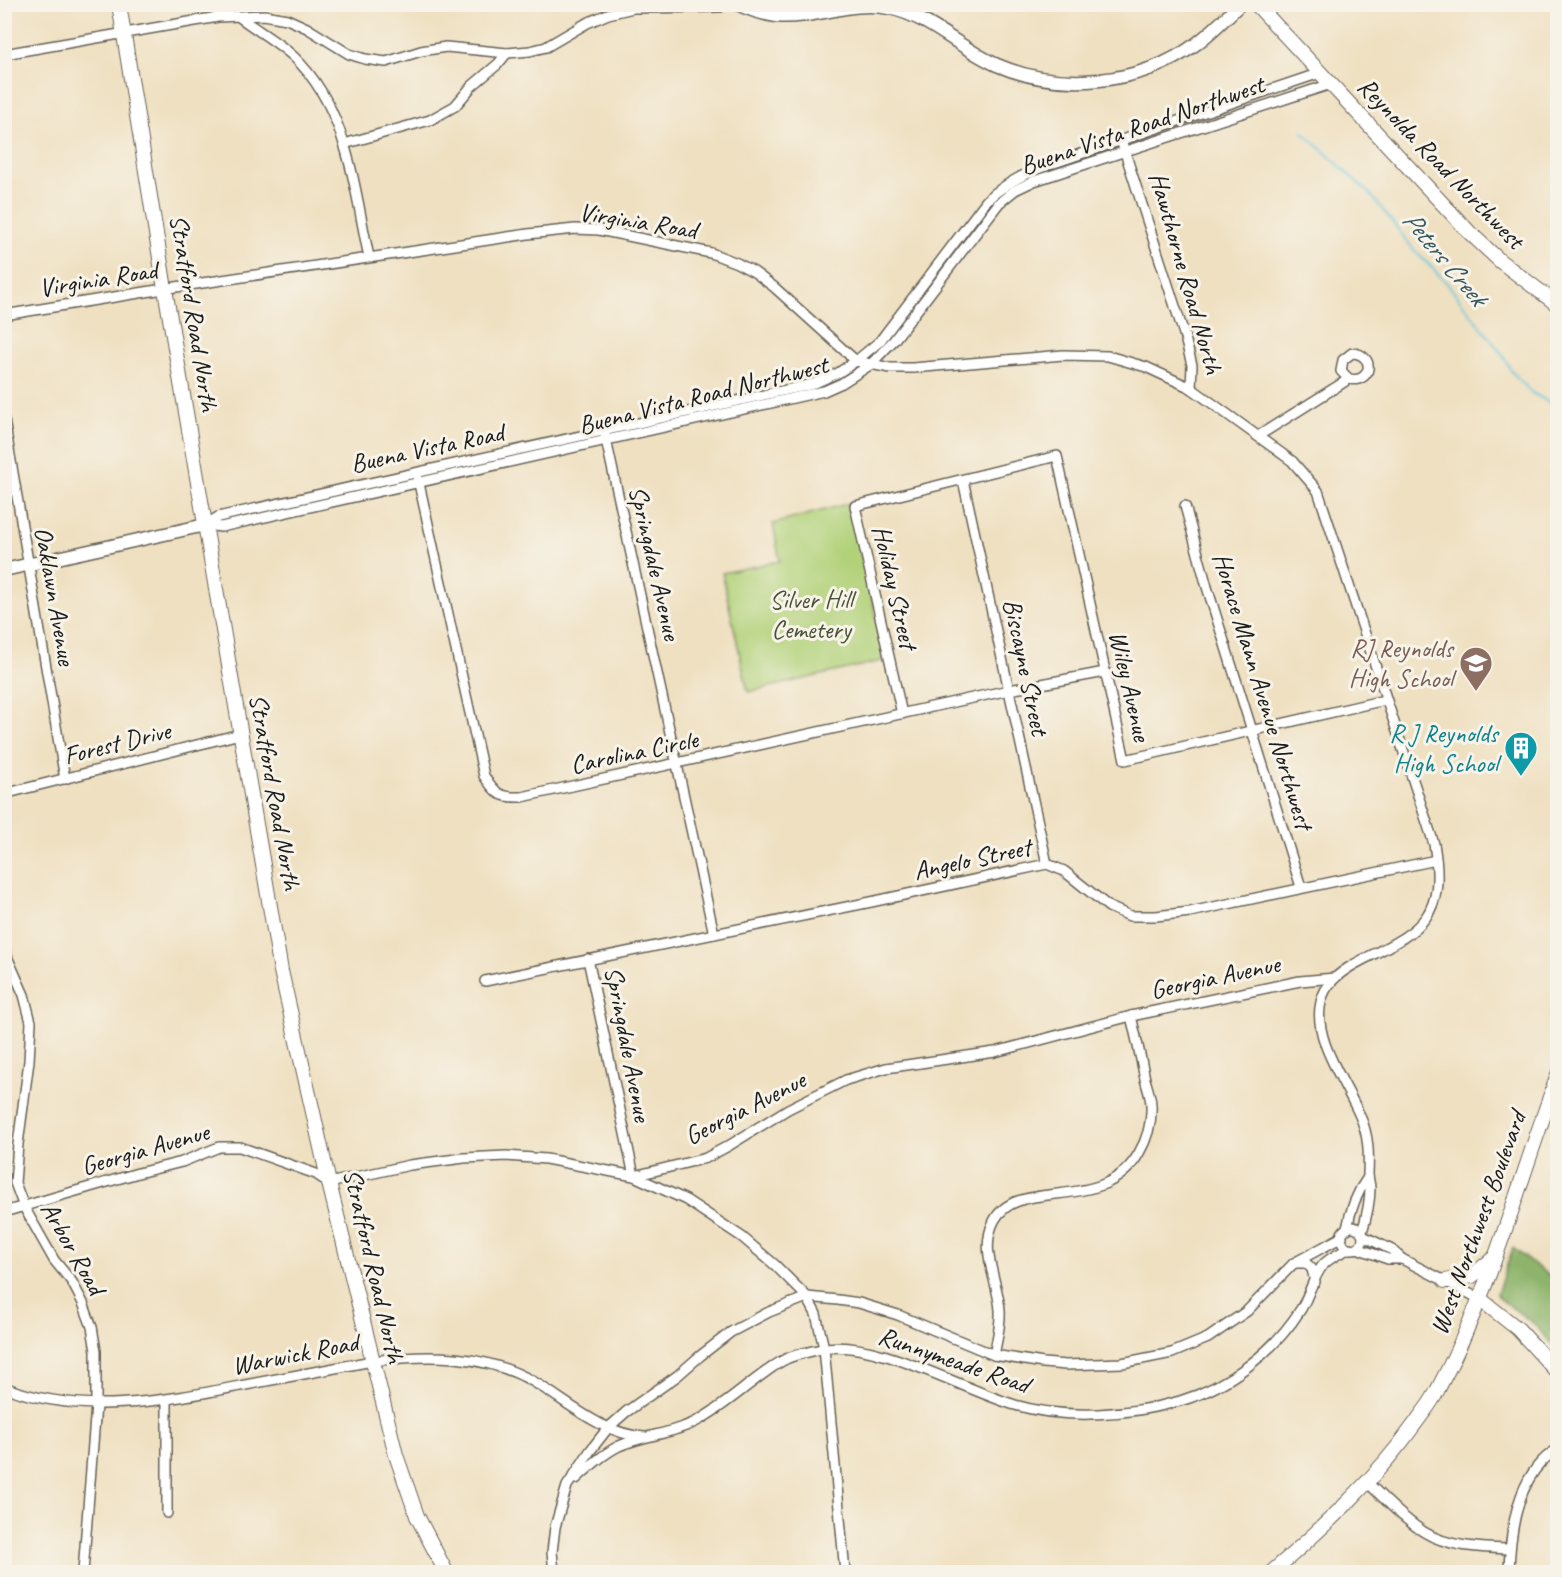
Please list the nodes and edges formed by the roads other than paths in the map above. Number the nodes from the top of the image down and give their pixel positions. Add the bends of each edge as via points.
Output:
1 (119, 4) edge
2 (724, 4) edge
3 (737, 4) edge
4 (1240, 4) edge
5 (1256, 4) edge
6 (665, 6) edge
7 (238, 16) junction
8 (124, 34) junction
9 (507, 53) junction
10 (4, 54) edge
11 (1320, 73) junction
12 (1331, 84) junction
13 (1121, 140) junction
14 (344, 144) junction
15 (1124, 150) junction
16 (369, 257) junction
17 (165, 289) junction
18 (1557, 305) edge
19 (4, 315) edge
20 (856, 361) junction
21 (870, 365) junction
22 (1349, 379) dead end
23 (1191, 388) junction
24 (4, 420) edge
25 (1258, 436) junction
26 (605, 437) junction
27 (417, 478) junction
28 (963, 480) junction
29 (1185, 506) dead end
30 (205, 525) junction
31 (28, 565) junction
32 (4, 570) edge
33 (1105, 672) junction
34 (1009, 690) junction
35 (1386, 700) junction
36 (902, 714) junction
37 (1253, 729) junction
38 (240, 734) junction
39 (678, 764) junction
40 (65, 778) junction
41 (4, 794) edge
42 (1436, 860) junction
43 (1047, 864) junction
44 (1301, 887) junction
45 (714, 934) junction
46 (4, 950) edge
47 (588, 960) junction
48 (1335, 978) junction
49 (485, 981) dead end
50 (1131, 1016) junction
51 (1557, 1075) edge
52 (634, 1176) junction
53 (1368, 1177) junction
54 (329, 1183) junction
55 (24, 1207) junction
56 (4, 1212) edge
57 (1344, 1233) junction
58 (1362, 1234) junction
59 (1353, 1248) junction
60 (1496, 1257) junction
61 (1402, 1259) junction
62 (1294, 1263) junction
63 (1444, 1281) junction
64 (1314, 1282) junction
65 (807, 1297) junction
66 (1480, 1299) junction
67 (824, 1348) junction
68 (994, 1355) junction
69 (372, 1361) junction
70 (1557, 1372) edge
71 (4, 1387) edge
72 (167, 1400) junction
73 (96, 1405) junction
74 (608, 1428) junction
75 (650, 1438) junction
76 (1557, 1449) edge
77 (1368, 1483) junction
78 (567, 1486) junction
79 (167, 1513) dead end
80 (1509, 1550) junction
81 (83, 1572) edge
82 (446, 1572) edge
83 (554, 1572) edge
84 (845, 1572) edge
85 (1272, 1572) edge
86 (1509, 1572) edge

1 - 8 main road, Stratford Road North
2 - 6 street
3 - 4 street via 778,16 848,7 888,8 911,15 997,65 1037,77 1076,81 1119,77 1179,55 1211,33
5 - 11 main road, Reynolda Road Northwest
6 - 9 street via 608,14 546,47
7 - 8 street
7 - 9 street via 287,19 364,59 386,62 446,47
7 - 14 street via 278,44 309,74 333,112
8 - 10 street
8 - 17 main road, Stratford Road North
9 - 14 street via 443,114
11 - 12 main road, Reynolda Road Northwest
11 - 13 street, Buena Vista Road Northwest
12 - 15 street, Buena Vista Road Northwest
12 - 18 main road, Reynolda Road Northwest via 1469,232
13 - 15 street, Hawthorne Road North
13 - 20 street, Buena Vista Road Northwest via 1037,169 1005,185 987,200 880,341
14 - 16 street
15 - 21 street, Buena Vista Road Northwest via 1034,181 999,203 894,340
15 - 23 street, Hawthorne Road North via 1184,334 1192,365
16 - 17 street, Virginia Road
16 - 20 street, Virginia Road via 568,230 623,234 711,253 737,263 774,287
17 - 19 street, Virginia Road
17 - 30 main road, Stratford Road North
20 - 21 street, Virginia Road
20 - 26 street, Buena Vista Road via 813,384
21 - 23 street, Virginia Road via 913,368 1098,355 1146,367
21 - 26 street, Buena Vista Road Northwest via 842,383 812,395
22 - 25 street
23 - 25 street, Hawthorne Road North
24 - 31 street, Oaklawn Avenue
25 - 35 street, Hawthorne Road North via 1292,461 1318,491
26 - 27 street, Buena Vista Road
26 - 39 street, Springdale Avenue
27 - 30 street, Buena Vista Road via 218,517
27 - 39 street, Carolina Circle via 475,741 484,776 493,790 506,798 522,797
28 - 33 street, Wiley Avenue via 1058,456
28 - 34 street, Biscayne Street
28 - 36 street, Holiday Street via 855,506
29 - 37 street, Horace Mann Avenue Northwest
30 - 31 street, Buena Vista Road
30 - 38 main road, Stratford Road North
31 - 32 street, Buena Vista Road
31 - 40 street, Oaklawn Avenue
33 - 34 street, Carolina Circle
33 - 37 street, Wiley Avenue via 1125,760
34 - 36 street, Carolina Circle
34 - 43 street, Biscayne Street
35 - 37 street, Wiley Avenue
35 - 42 street, Hawthorne Road North via 1428,824
36 - 39 street, Carolina Circle
37 - 44 street, Horace Mann Avenue Northwest
38 - 40 street, Forest Drive
38 - 54 main road, Stratford Road North via 281,974
39 - 45 street, Springdale Avenue
40 - 41 street, Forest Drive
42 - 44 street, Angelo Street
42 - 48 street, Hawthorne Road North via 1435,895 1420,924 1401,940
43 - 44 street, Angelo Street via 1064,871 1109,907 1130,916 1190,912
43 - 45 street, Angelo Street
45 - 47 street, Springdale Avenue
46 - 55 street, Arbor Road via 31,1022 15,1175
47 - 49 street
47 - 52 street, Springdale Avenue
48 - 50 street, Georgia Avenue via 1300,981
48 - 53 street, Hawthorne Road North via 1321,1002 1320,1028 1364,1127
50 - 52 street, Georgia Avenue via 995,1052 886,1068 846,1080 706,1158
50 - 68 street via 1151,1105 1144,1143 1133,1164 1100,1187 1022,1199 1004,1207 994,1220 988,1243 989,1263 1000,1309 1000,1327
51 - 60 main road, West Northwest Boulevard
52 - 54 street, Georgia Avenue via 546,1159 506,1156 410,1165
52 - 65 street via 686,1200 742,1237
53 - 57 street, Hawthorne Road North
53 - 58 street, Hawthorne Road North via 1370,1187
54 - 55 street, Georgia Avenue via 316,1174 230,1146
54 - 69 main road, Stratford Road North
55 - 56 street, Georgia Avenue
55 - 73 street, Arbor Road via 54,1260 72,1282 92,1327
57 - 58 street via 1357,1228
57 - 59 street via 1343,1243
57 - 62 street, Runnymeade Road
58 - 59 street via 1362,1243
58 - 61 street
59 - 61 street via 1388,1259
59 - 64 street, Runnymeade Road via 1331,1258
60 - 63 main road via 1472,1276
60 - 66 main road, West Northwest Boulevard
61 - 63 street
62 - 64 street via 1306,1263 1312,1269
62 - 68 street, Runnymeade Road via 1225,1328 1172,1353 1098,1365 1043,1363
63 - 66 street
64 - 67 street, Runnymeade Road via 1300,1311 1277,1339 1232,1377 1182,1400 1136,1410 1077,1413 1016,1406 883,1355
65 - 67 street via 816,1314
65 - 68 street, Runnymeade Road via 859,1303 898,1315
65 - 74 street, Runnymeade Road via 731,1332
66 - 70 main road via 1518,1329
66 - 77 main road, West Northwest Boulevard via 1437,1392
67 - 75 street, Runnymeade Road via 785,1359 694,1423
67 - 84 street
69 - 72 street, Warwick Road
69 - 74 street, Warwick Road via 447,1356 486,1362 535,1382
69 - 82 main road, Stratford Road North via 407,1492
71 - 73 street, Warwick Road via 54,1401
72 - 73 street, Warwick Road
72 - 79 street
73 - 81 street, Arbor Road
74 - 75 street, Warwick Road
74 - 78 street, Runnymeade Road
75 - 78 street, Runnymeade Road via 620,1446
76 - 80 street via 1526,1485
77 - 80 street via 1424,1532 1463,1545
77 - 85 main road, West Northwest Boulevard
78 - 83 street, Runnymeade Road via 555,1527
80 - 86 street

